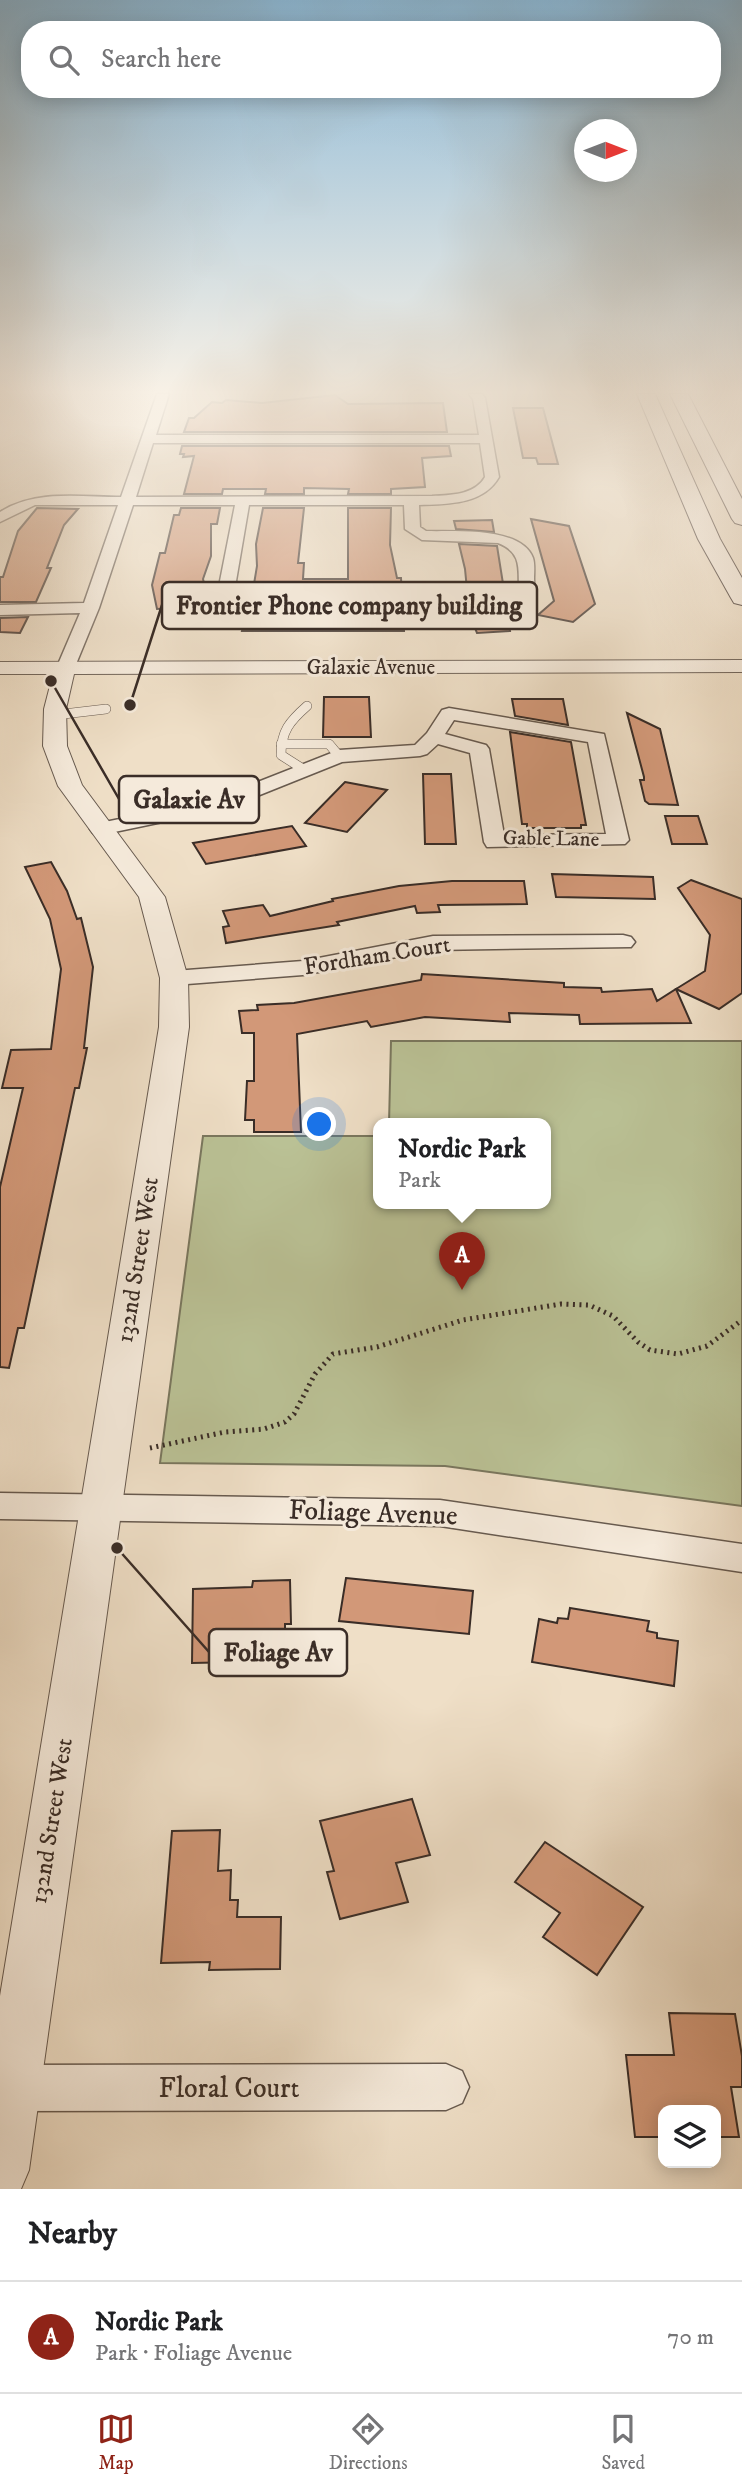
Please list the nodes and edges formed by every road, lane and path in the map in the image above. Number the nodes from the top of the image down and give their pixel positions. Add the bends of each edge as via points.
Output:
1 (129, 496) edge
2 (462, 496) edge
3 (690, 496) edge
4 (730, 496) edge
5 (243, 500) junction
6 (411, 500) junction
7 (127, 501) junction
8 (0, 517) edge
9 (742, 519) edge
10 (742, 598) edge
11 (91, 608) junction
12 (0, 610) edge
13 (742, 666) edge
14 (0, 668) edge
15 (65, 669) junction
16 (307, 706) dead end
17 (106, 709) dead end
18 (55, 715) junction
19 (435, 737) junction
20 (281, 744) junction
21 (339, 756) junction
22 (303, 769) junction
23 (100, 829) junction
24 (623, 942) dead end
25 (174, 978) junction
26 (742, 1320) edge
27 (150, 1448) dead end
28 (101, 1505) junction
29 (0, 1506) edge
30 (742, 1558) edge
31 (446, 2087) dead end
32 (11, 2088) junction
33 (0, 2170) edge

1 - 7 street, 132nd Street West
2 - 6 street
3 - 10 main road
4 - 9 main road
5 - 6 street
5 - 6 street via 228,581 234,592 243,596 278,602 450,608 499,606 524,597 525,558 516,545 500,539 422,535 413,529
5 - 7 street
7 - 8 street via 35,501
7 - 11 street, 132nd Street West
11 - 12 street
11 - 15 street, 132nd Street West
13 - 15 street, Galaxie Avenue
14 - 15 street, Galaxie Avenue
15 - 18 street, 132nd Street West
16 - 20 lane via 283,727
17 - 18 lane
18 - 23 street, 132nd Street West via 55,747 69,786
19 - 19 street, Gable Lane via 449,714 597,738 618,839 495,842 479,749
19 - 21 street via 421,750
20 - 21 lane via 329,744
20 - 22 lane via 281,755
21 - 22 street
22 - 23 street via 218,805
23 - 25 street, 132nd Street West via 152,897
24 - 25 street, Fordham Court via 433,943 303,968
25 - 28 street, 132nd Street West via 174,1027
26 - 27 path via 710,1346 678,1353 658,1352 638,1342 617,1317 577,1304 450,1323 374,1349 334,1354 315,1374 285,1422
28 - 29 street, Foliage Avenue
28 - 30 street, Foliage Avenue via 440,1513
28 - 32 street, 132nd Street West
31 - 32 street, Floral Court
32 - 33 street, 132nd Street West

